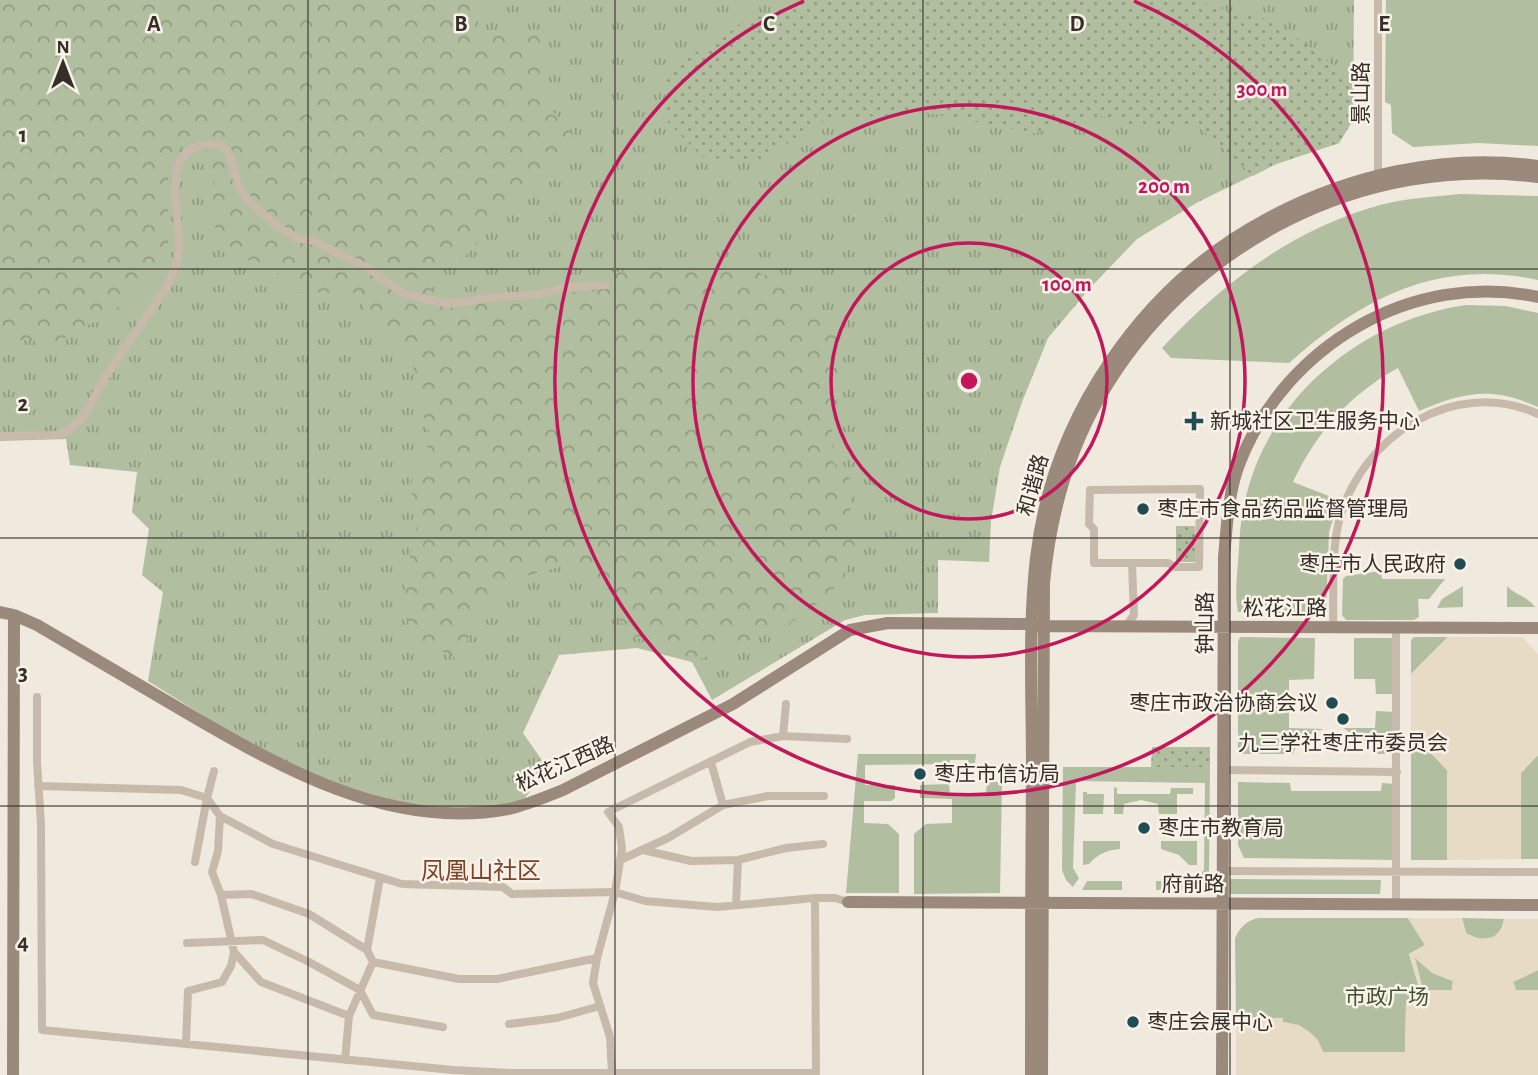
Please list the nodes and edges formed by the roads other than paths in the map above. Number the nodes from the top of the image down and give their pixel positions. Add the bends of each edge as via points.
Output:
1 (1378, 0) edge
2 (1538, 166) edge
3 (1487, 167) junction
4 (1538, 177) edge
5 (1378, 181) junction
6 (605, 285) dead end
7 (1538, 297) edge
8 (1538, 414) edge
9 (0, 436) edge
10 (1132, 564) junction
11 (0, 612) edge
12 (14, 615) junction
13 (1036, 626) junction
14 (1125, 627) junction
15 (1224, 627) junction
16 (1333, 627) junction
17 (1396, 628) junction
18 (1538, 628) edge
19 (37, 697) dead end
20 (786, 704) dead end
21 (783, 736) junction
22 (847, 739) dead end
23 (711, 762) junction
24 (1223, 770) junction
25 (214, 771) dead end
26 (1397, 772) junction
27 (38, 786) junction
28 (824, 796) dead end
29 (207, 798) junction
30 (723, 805) junction
31 (220, 816) junction
32 (7, 839) edge
33 (823, 844) dead end
34 (643, 850) junction
35 (620, 860) junction
36 (738, 860) junction
37 (195, 862) dead end
38 (1223, 871) junction
39 (1396, 872) junction
40 (1538, 872) edge
41 (380, 878) junction
42 (615, 892) junction
43 (221, 895) junction
44 (815, 898) junction
45 (848, 902) joint
46 (1037, 902) junction
47 (1223, 903) junction
48 (736, 904) junction
49 (1396, 904) junction
50 (1538, 905) edge
51 (231, 941) junction
52 (187, 943) dead end
53 (367, 950) junction
54 (234, 952) junction
55 (597, 958) junction
56 (373, 962) junction
57 (360, 990) junction
58 (600, 1006) junction
59 (349, 1016) junction
60 (509, 1024) dead end
61 (443, 1027) dead end
62 (186, 1044) junction
63 (345, 1060) junction
64 (612, 1073) junction
65 (494, 1074) edge
66 (13, 1075) edge
67 (1031, 1075) edge
68 (1042, 1075) edge
69 (1222, 1075) edge

1 - 5 street, 景山路
2 - 3 street
3 - 4 street
3 - 5 street, 和谐路 via 1441,164
5 - 13 street, 和谐路 via 1319,205 1236,250 1190,286 1133,348 1099,397 1065,477
6 - 9 street via 449,304 404,293 368,268 279,227 239,187 229,153 220,144 206,143 191,147 175,170 179,254 174,272 84,416 56,435
7 - 15 street, 钟山路 via 1458,292 1397,306 1357,326 1286,386 1258,424 1240,464 1228,510
8 - 16 street via 1504,403 1447,407 1411,423 1372,455 1339,521
10 - 10 street via 1199,567 1200,489 1090,490 1094,564
10 - 14 street via 1133,615
11 - 12 street, 松花江西路
12 - 13 street, 松花江西路 via 252,751 319,783 417,810 477,813 509,809 563,790 733,704 850,629 888,623
12 - 32 street
13 - 14 street, 松花江路
13 - 46 street, 和谐路
14 - 15 street, 松花江路
15 - 16 street, 松花江路
15 - 24 street, 钟山路
16 - 17 street, 松花江路
17 - 18 street, 松花江路
17 - 26 street
19 - 27 street
20 - 21 street
21 - 22 street
21 - 23 street via 750,742
23 - 30 street
23 - 35 street via 608,811 618,827
24 - 26 street
24 - 38 street, 钟山路
25 - 29 street
26 - 39 street
27 - 29 street via 181,790
27 - 62 street via 42,1030
28 - 30 street via 768,796
29 - 31 street
29 - 37 street
30 - 34 street
31 - 41 street via 273,844
31 - 43 street via 212,872
32 - 66 street
33 - 36 street
34 - 35 street
34 - 36 street via 691,861
35 - 42 street
36 - 48 street
38 - 39 street
38 - 47 street, 钟山路
39 - 40 street
39 - 49 street
41 - 42 street via 402,884 503,887 512,894
41 - 53 street
42 - 48 street via 645,901 716,907
42 - 55 street
43 - 51 street
43 - 53 street via 252,894 309,914
44 - 45 street
44 - 48 street
44 - 64 street via 816,1073
45 - 46 street, 府前路
46 - 47 street, 府前路
46 - 67 street, 和谐路
46 - 68 street, 和谐路
47 - 49 street, 府前路
47 - 69 street, 钟山路
49 - 50 street, 府前路
51 - 52 street
51 - 54 street
51 - 57 street via 263,940
53 - 56 street
54 - 59 street via 261,982
54 - 62 street via 222,982 188,991
55 - 56 street via 498,979 459,979
55 - 58 street via 593,983
56 - 57 street
57 - 59 street
57 - 61 street via 373,1015
58 - 60 street
58 - 64 street via 610,1037
59 - 63 street
62 - 63 street
63 - 65 street
64 - 65 street

